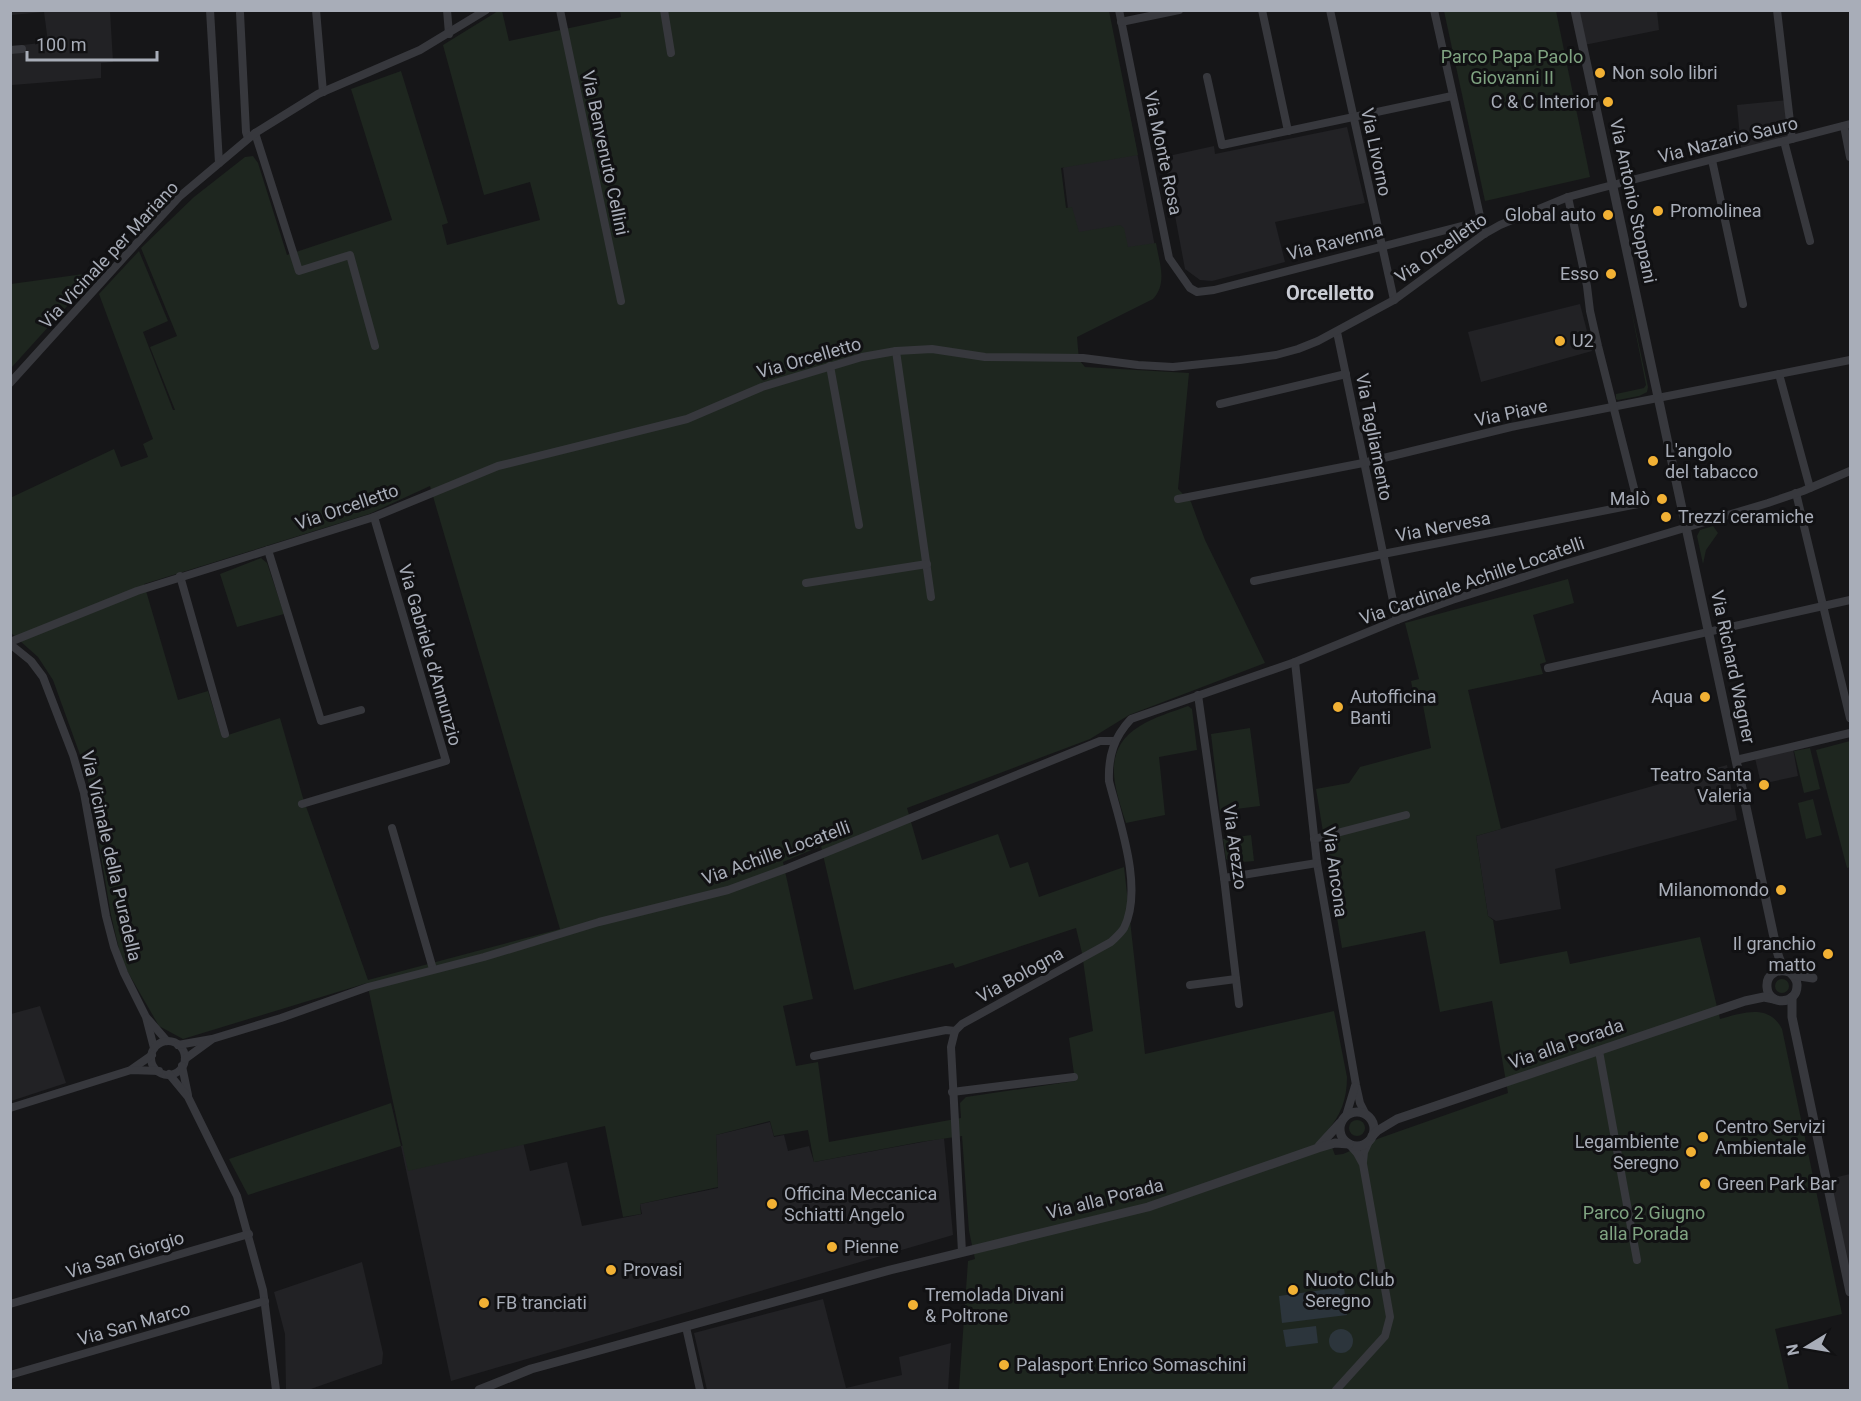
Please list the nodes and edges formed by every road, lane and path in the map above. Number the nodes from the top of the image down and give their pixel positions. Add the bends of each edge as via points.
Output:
1 (210, 10) edge
2 (316, 10) edge
3 (447, 10) edge
4 (486, 10) edge
5 (560, 10) edge
6 (664, 10) edge
7 (1119, 10) edge
8 (1179, 10) edge
9 (1262, 10) edge
10 (1330, 10) edge
11 (1434, 10) edge
12 (1575, 10) edge
13 (1777, 10) edge
14 (240, 13) dead end
15 (1121, 22) junction
16 (449, 34) junction
17 (22, 49) dead end
18 (10, 50) edge
19 (671, 53) dead end
20 (1207, 77) dead end
21 (323, 92) junction
22 (1452, 96) junction
23 (1353, 118) junction
24 (1847, 125) edge
25 (1288, 131) junction
26 (252, 136) junction
27 (1788, 140) junction
28 (1851, 157) edge
29 (1712, 160) junction
30 (219, 163) junction
31 (1613, 185) junction
32 (1568, 197) junction
33 (1481, 221) junction
34 (1484, 234) junction
35 (1810, 242) dead end
36 (1382, 246) junction
37 (1197, 292) joint
38 (1394, 300) junction
39 (621, 301) dead end
40 (1743, 304) dead end
41 (1336, 332) junction
42 (375, 346) dead end
43 (896, 351) junction
44 (1851, 360) edge
45 (830, 366) junction
46 (1346, 374) junction
47 (1779, 374) junction
48 (10, 383) edge
49 (1658, 399) junction
50 (1220, 404) dead end
51 (1613, 408) junction
52 (1363, 463) junction
53 (1851, 471) edge
54 (1810, 488) junction
55 (1796, 493) junction
56 (1178, 499) dead end
57 (374, 517) junction
58 (859, 525) dead end
59 (1686, 528) junction
60 (268, 550) junction
61 (1383, 554) junction
62 (927, 564) junction
63 (180, 576) junction
64 (1254, 582) dead end
65 (806, 583) dead end
66 (931, 597) dead end
67 (1851, 600) edge
68 (1823, 606) junction
69 (1396, 620) junction
70 (1708, 631) junction
71 (10, 643) edge
72 (1295, 662) junction
73 (1548, 668) dead end
74 (1198, 695) junction
75 (361, 710) dead end
76 (1851, 718) edge
77 (1851, 733) edge
78 (225, 734) dead end
79 (1115, 741) junction
80 (1736, 760) junction
81 (302, 804) dead end
82 (1406, 815) dead end
83 (392, 828) dead end
84 (1314, 839) junction
85 (1317, 863) junction
86 (1224, 878) junction
87 (1775, 942) junction
88 (433, 969) junction
89 (1791, 973) junction
90 (1769, 978) junction
91 (1236, 979) junction
92 (1190, 985) dead end
93 (1795, 993) junction
94 (1776, 1000) junction
95 (1745, 1001) junction
96 (1239, 1004) dead end
97 (146, 1017) junction
98 (1792, 1017) junction
99 (955, 1031) junction
100 (212, 1039) junction
101 (167, 1041) junction
102 (178, 1045) junction
103 (1599, 1051) junction
104 (153, 1052) junction
105 (814, 1056) dead end
106 (184, 1062) junction
107 (131, 1070) junction
108 (159, 1071) junction
109 (169, 1074) junction
110 (1074, 1077) dead end
111 (1356, 1085) junction
112 (952, 1092) junction
113 (188, 1096) junction
114 (10, 1108) edge
115 (1368, 1117) junction
116 (1343, 1119) junction
117 (1397, 1119) junction
118 (1370, 1139) junction
119 (1349, 1144) junction
120 (1318, 1148) junction
121 (1363, 1164) junction
122 (249, 1234) junction
123 (964, 1251) junction
124 (1637, 1260) dead end
125 (1851, 1292) edge
126 (265, 1301) junction
127 (10, 1304) edge
128 (686, 1327) junction
129 (10, 1375) edge
130 (276, 1390) edge
131 (479, 1390) edge
132 (700, 1390) edge
133 (1336, 1390) edge

1 - 30 street
2 - 21 street
3 - 16 street
4 - 16 street, Via Vicinale per Mariano
5 - 39 street, Via Benvenuto Cellini
6 - 19 street
7 - 15 street, Via Monte Rosa
8 - 15 street
9 - 25 street
10 - 23 street, Via Livorno
11 - 22 street
12 - 31 street, Via Antonio Stoppani
13 - 27 street
14 - 26 street via 246,132
15 - 37 street, Via Monte Rosa via 1169,258 1183,280
16 - 21 street, Via Vicinale per Mariano via 400,60
17 - 18 street
20 - 25 street via 1222,145
21 - 26 street, Via Vicinale per Mariano
22 - 23 street
22 - 33 street
23 - 25 street
23 - 36 street, Via Livorno
24 - 27 street, Via Nazario Sauro
24 - 28 street
26 - 30 street, Via Vicinale per Mariano
26 - 42 street via 299,271 350,255
27 - 29 street, Via Nazario Sauro
27 - 35 street
29 - 31 street, Via Nazario Sauro
29 - 40 street
30 - 48 street, Via Vicinale per Mariano via 179,197
31 - 32 street, Via Orcelletto
31 - 49 street, Via Antonio Stoppani
32 - 34 street, Via Orcelletto
32 - 51 street
33 - 34 street
33 - 36 street, Via Ravenna
34 - 38 street, Via Orcelletto
36 - 37 street, Via Ravenna
36 - 38 street, Via Livorno
38 - 41 street, Via Orcelletto
41 - 43 street, Via Orcelletto via 1276,355 1173,367 1083,358 985,357 932,349
41 - 46 street, Via Tagliamento
43 - 45 street, Via Orcelletto
43 - 62 street
44 - 47 street, Via Piave
45 - 57 street, Via Orcelletto via 762,387 687,419 498,466
45 - 58 street
46 - 50 street
46 - 52 street, Via Tagliamento
47 - 49 street, Via Piave
47 - 54 street
49 - 51 street, Via Piave
49 - 59 street, Via Richard Wagner
51 - 52 street, Via Piave via 1511,427
51 - 61 street, Via Nervesa via 1638,504
52 - 56 street, Via Piave
52 - 61 street, Via Tagliamento
53 - 54 street, Via Cardinale Achille Locatelli
54 - 55 street, Via Cardinale Achille Locatelli
55 - 59 street, Via Cardinale Achille Locatelli
55 - 68 street
57 - 60 street, Via Orcelletto
57 - 81 street, Via Gabriele d'Annunzio via 446,761
59 - 69 street, Via Cardinale Achille Locatelli
59 - 70 street, Via Richard Wagner
60 - 63 street, Via Orcelletto
60 - 75 street via 321,721
61 - 64 street, Via Nervesa
61 - 69 street, Via Tagliamento
62 - 65 street
62 - 66 street
63 - 71 street, Via Orcelletto
63 - 78 street
67 - 68 street
68 - 70 street
68 - 76 street
69 - 72 street, Via Cardinale Achille Locatelli
70 - 73 street
70 - 80 street, Via Richard Wagner
71 - 97 street, Via Vicinale della Puradella via 41,673 70,747 82,785 115,952
72 - 74 street, Via Cardinale Achille Locatelli
72 - 84 street, Via Ancona
74 - 79 street, Via Cardinale Achille Locatelli via 1131,720
74 - 86 street, Via Arezzo
77 - 80 street
79 - 88 street, Via Achille Locatelli via 1100,741 728,890
79 - 99 street, Via Bologna via 1109,781 1132,883 1124,928 1111,942
80 - 87 street, Via Richard Wagner
82 - 84 street
83 - 88 street
84 - 85 street, Via Ancona
85 - 86 street
85 - 111 street, Via Ancona
86 - 91 street, Via Arezzo
87 - 89 street, Via Richard Wagner via 1780,959
87 - 90 street, Via Richard Wagner via 1775,961
88 - 100 street, Via Achille Locatelli
89 - 90 street via 1779,970
89 - 93 street via 1796,979
89 - 93 street via 1813,978
90 - 94 street via 1767,991
90 - 95 street, Via alla Porada
91 - 92 street
91 - 96 street, Via Arezzo
93 - 94 street via 1783,1001
93 - 98 street
94 - 95 street, Via alla Porada
94 - 98 street
95 - 103 street, Via alla Porada
97 - 101 street, Via Vicinale della Puradella
97 - 104 street, Via Vicinale della Puradella
98 - 125 street
99 - 105 street
99 - 112 street via 951,1047
100 - 102 street
100 - 106 street
101 - 102 street
101 - 104 street
102 - 106 street
103 - 117 street, Via alla Porada
103 - 124 street
104 - 107 street
104 - 108 street via 153,1064
106 - 109 street
106 - 113 street
107 - 108 street
107 - 114 street
108 - 109 street
109 - 113 street
110 - 112 street
111 - 115 street, Via Ancona
111 - 116 street, Via Ancona
112 - 123 street
113 - 122 street via 232,1183
115 - 116 street via 1358,1112
115 - 117 street, Via alla Porada
115 - 118 street via 1374,1127
116 - 119 street via 1341,1134
116 - 120 street, Via alla Porada
117 - 118 street, Via alla Porada
118 - 119 street via 1359,1146
118 - 121 street
119 - 120 street, Via alla Porada
119 - 121 street
120 - 123 street, Via alla Porada via 1148,1207
121 - 133 street via 1389,1317 1385,1336
122 - 126 street
122 - 127 street, Via San Giorgio
123 - 128 street, Via alla Porada
126 - 129 street, Via San Marco
126 - 130 street
128 - 131 street, Via alla Porada via 531,1369
128 - 132 street

